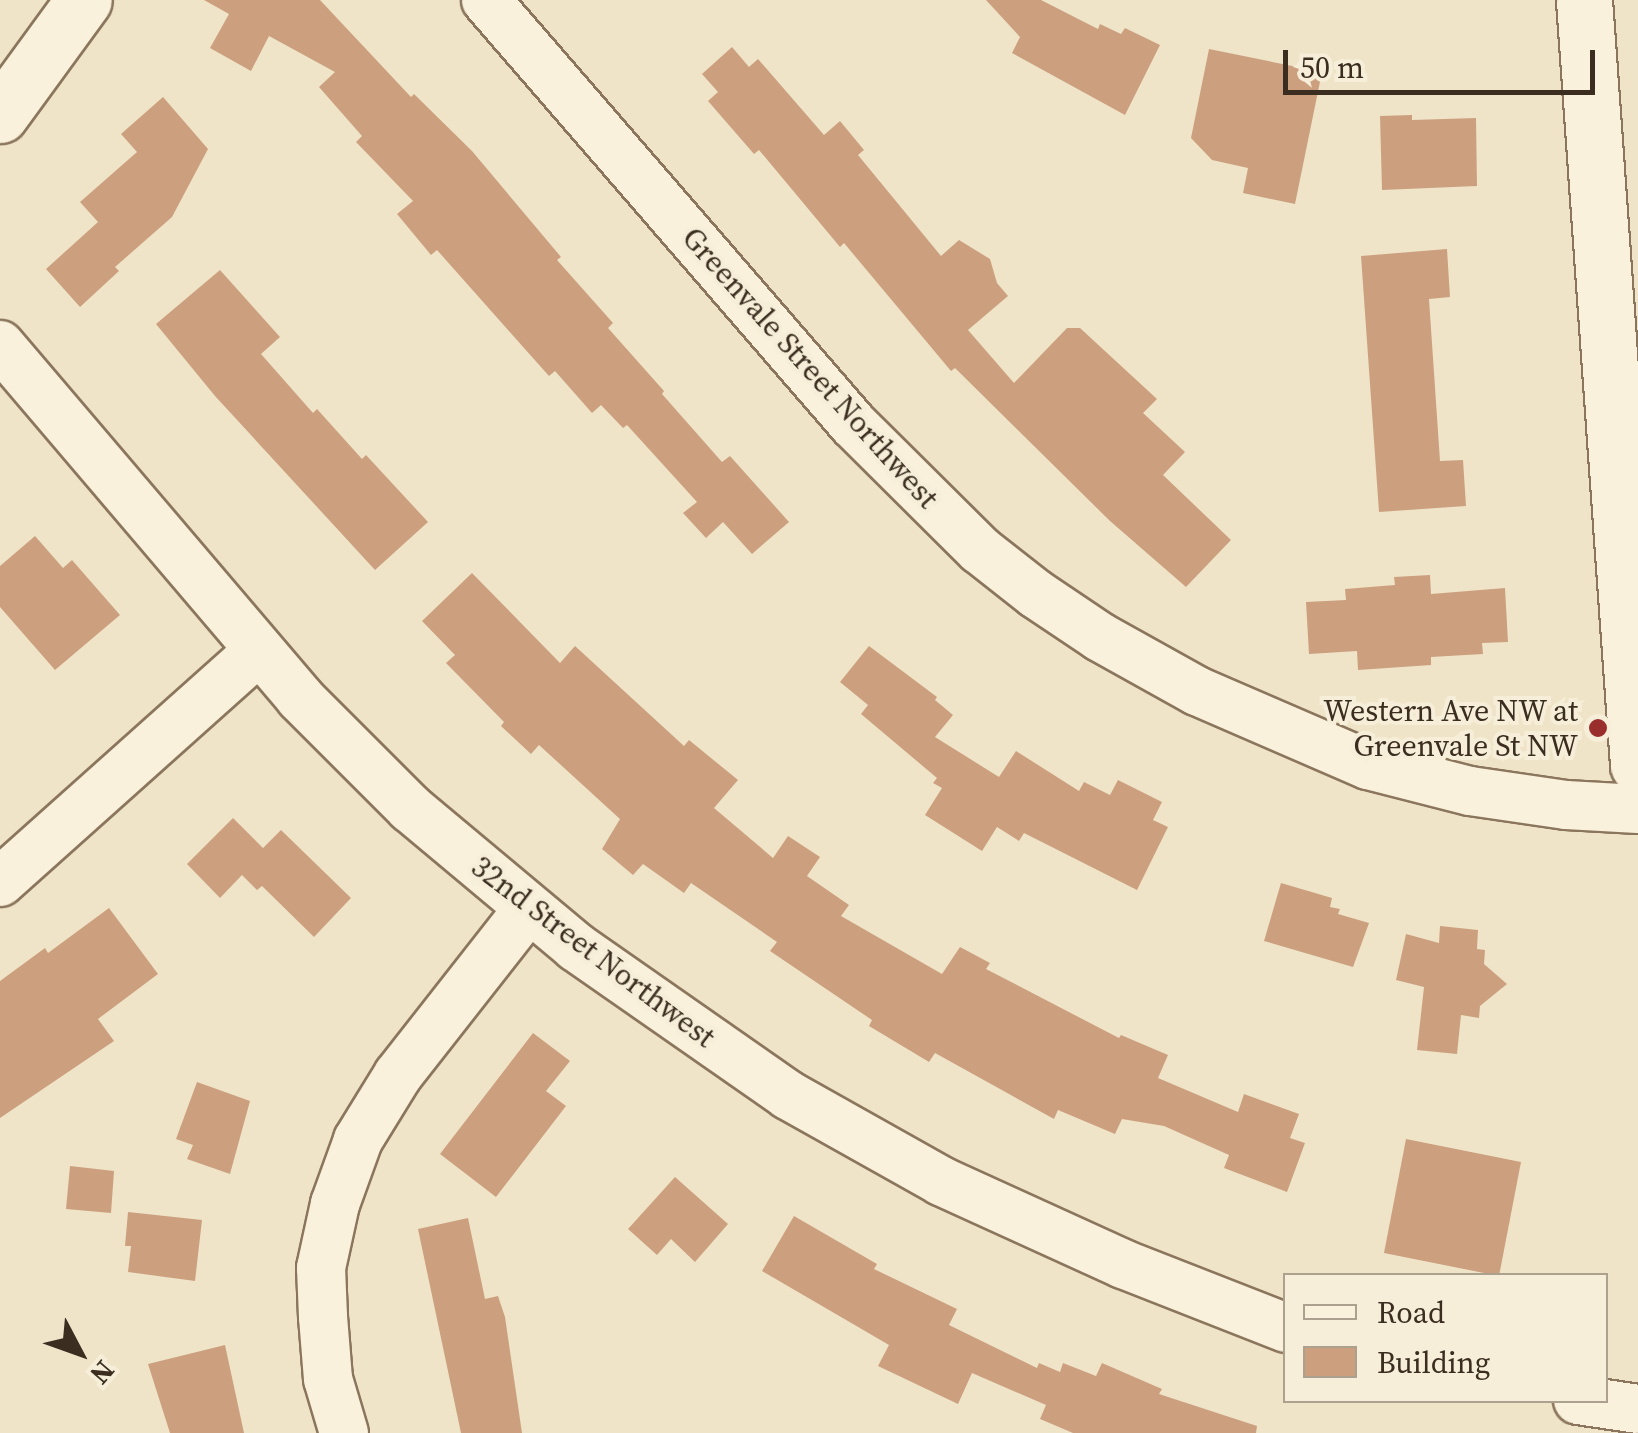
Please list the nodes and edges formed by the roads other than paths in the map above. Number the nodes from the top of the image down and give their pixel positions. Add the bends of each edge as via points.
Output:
1 (84, 0) edge
2 (486, 0) edge
3 (1584, 0) edge
4 (0, 116) edge
5 (0, 345) edge
6 (258, 651) junction
7 (1638, 766) edge
8 (1638, 809) edge
9 (0, 882) edge
10 (528, 909) junction
11 (1283, 1327) edge
12 (1596, 1403) edge
13 (1638, 1410) edge
14 (344, 1433) edge

1 - 4 street
2 - 8 street, Greenvale Street Northwest via 853,424 980,550 1036,594 1197,691 1368,765 1470,792
3 - 7 street
5 - 6 street, 32nd Street Northwest
6 - 9 street
6 - 10 street, 32nd Street Northwest via 374,774
10 - 11 street, 32nd Street Northwest via 788,1095 940,1180 1123,1264
10 - 14 street via 398,1074 358,1140 335,1204 321,1268 322,1317 328,1379
12 - 13 street

